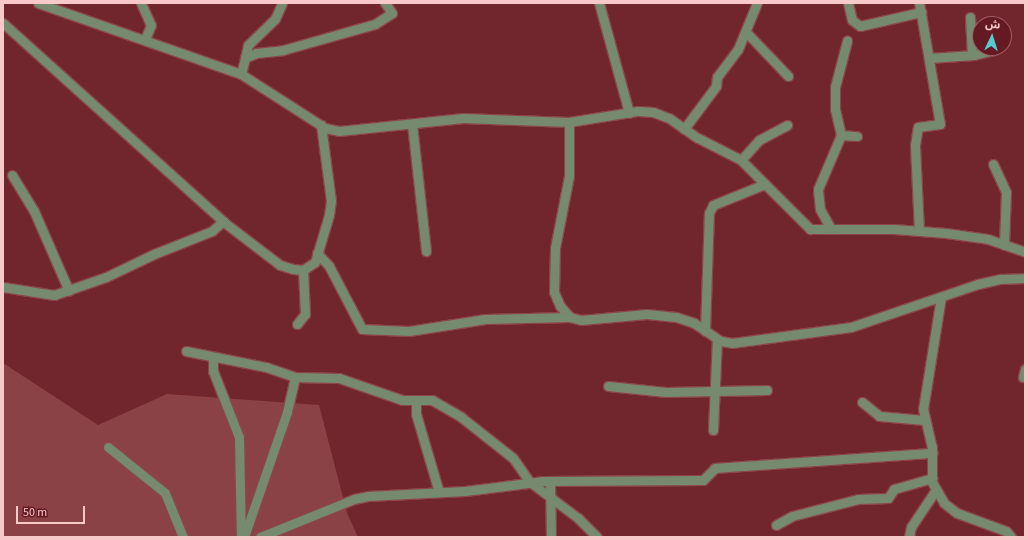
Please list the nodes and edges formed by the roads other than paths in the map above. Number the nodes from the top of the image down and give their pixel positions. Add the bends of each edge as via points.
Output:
1 (38, 3) edge
2 (141, 3) edge
3 (282, 3) edge
4 (385, 3) edge
5 (599, 3) edge
6 (757, 3) edge
7 (848, 3) edge
8 (920, 7) edge
9 (970, 17) dead end
10 (3, 23) edge
11 (746, 32) junction
12 (145, 39) junction
13 (847, 42) dead end
14 (972, 55) joint
15 (245, 58) junction
16 (929, 58) junction
17 (241, 74) junction
18 (788, 76) dead end
19 (628, 113) junction
20 (569, 122) junction
21 (412, 124) junction
22 (787, 125) dead end
23 (321, 126) junction
24 (684, 129) junction
25 (841, 135) junction
26 (858, 136) dead end
27 (742, 160) junction
28 (993, 164) dead end
29 (12, 175) dead end
30 (765, 184) junction
31 (223, 221) junction
32 (830, 229) junction
33 (919, 231) junction
34 (1004, 245) junction
35 (426, 252) dead end
36 (1025, 252) edge
37 (317, 253) junction
38 (303, 270) junction
39 (1025, 278) edge
40 (3, 287) edge
41 (69, 291) junction
42 (941, 297) junction
43 (570, 317) junction
44 (297, 324) dead end
45 (705, 331) junction
46 (717, 339) junction
47 (186, 351) dead end
48 (213, 358) junction
49 (295, 377) junction
50 (608, 386) dead end
51 (767, 390) dead end
52 (715, 392) junction
53 (416, 400) junction
54 (862, 402) dead end
55 (924, 420) junction
56 (713, 430) dead end
57 (108, 447) dead end
58 (932, 452) junction
59 (932, 478) junction
60 (550, 481) junction
61 (530, 482) junction
62 (439, 492) junction
63 (935, 492) junction
64 (551, 501) junction
65 (776, 525) dead end
66 (183, 537) edge
67 (242, 537) edge
68 (260, 537) edge
69 (551, 537) edge
70 (597, 537) edge
71 (909, 537) edge
72 (1011, 537) edge

1 - 12 street
2 - 12 street via 151,25
3 - 15 street via 275,19 248,45
4 - 15 street via 392,13 375,24
5 - 19 street
6 - 11 street
7 - 8 street via 852,20 860,26
8 - 16 street
9 - 14 street
10 - 31 street
11 - 18 street
11 - 24 street via 717,77 716,86
12 - 17 street
13 - 25 street via 835,87 835,109
14 - 16 street
15 - 17 street
16 - 33 street via 940,124 918,127 915,145
17 - 23 street
19 - 20 street
19 - 24 street via 653,112 669,118
20 - 21 street via 463,118
20 - 43 street via 569,176 555,248 554,292 560,306
21 - 23 street via 340,131
21 - 35 street
22 - 27 street via 759,140
23 - 37 street via 331,201
24 - 27 street
25 - 26 street
25 - 32 street via 818,188 820,209
27 - 30 street
28 - 34 street via 1006,192
29 - 41 street via 34,211
30 - 32 street via 810,229
30 - 45 street via 713,205 709,213
31 - 38 street via 280,265
31 - 41 street via 212,232
32 - 33 street
33 - 34 street via 988,239
34 - 36 street
37 - 38 street via 315,262
37 - 43 street via 329,266 362,329 409,331 484,318
38 - 44 street via 305,314
39 - 42 street via 1000,279
40 - 41 street via 54,295
42 - 46 street via 851,327 732,343
42 - 55 street via 925,390
43 - 45 street via 581,320 647,314 676,317
45 - 46 street
46 - 52 street
47 - 48 street
48 - 49 street via 266,367
48 - 67 street via 213,371 239,437
49 - 53 street via 339,378 402,400
49 - 67 street via 287,412
50 - 52 street via 666,392
51 - 52 street
52 - 56 street
53 - 61 street via 432,400 461,417 513,458
53 - 62 street via 416,414
54 - 55 street via 879,416
55 - 58 street
57 - 66 street via 165,493
58 - 59 street
58 - 60 street via 715,468 703,480
59 - 63 street
59 - 65 street via 894,489 888,498 858,500 792,516
60 - 61 street
60 - 64 street
61 - 62 street
61 - 64 street
62 - 68 street via 354,499
63 - 71 street via 911,527
63 - 72 street via 944,503 965,519 1006,531
64 - 69 street
64 - 70 street via 578,518

